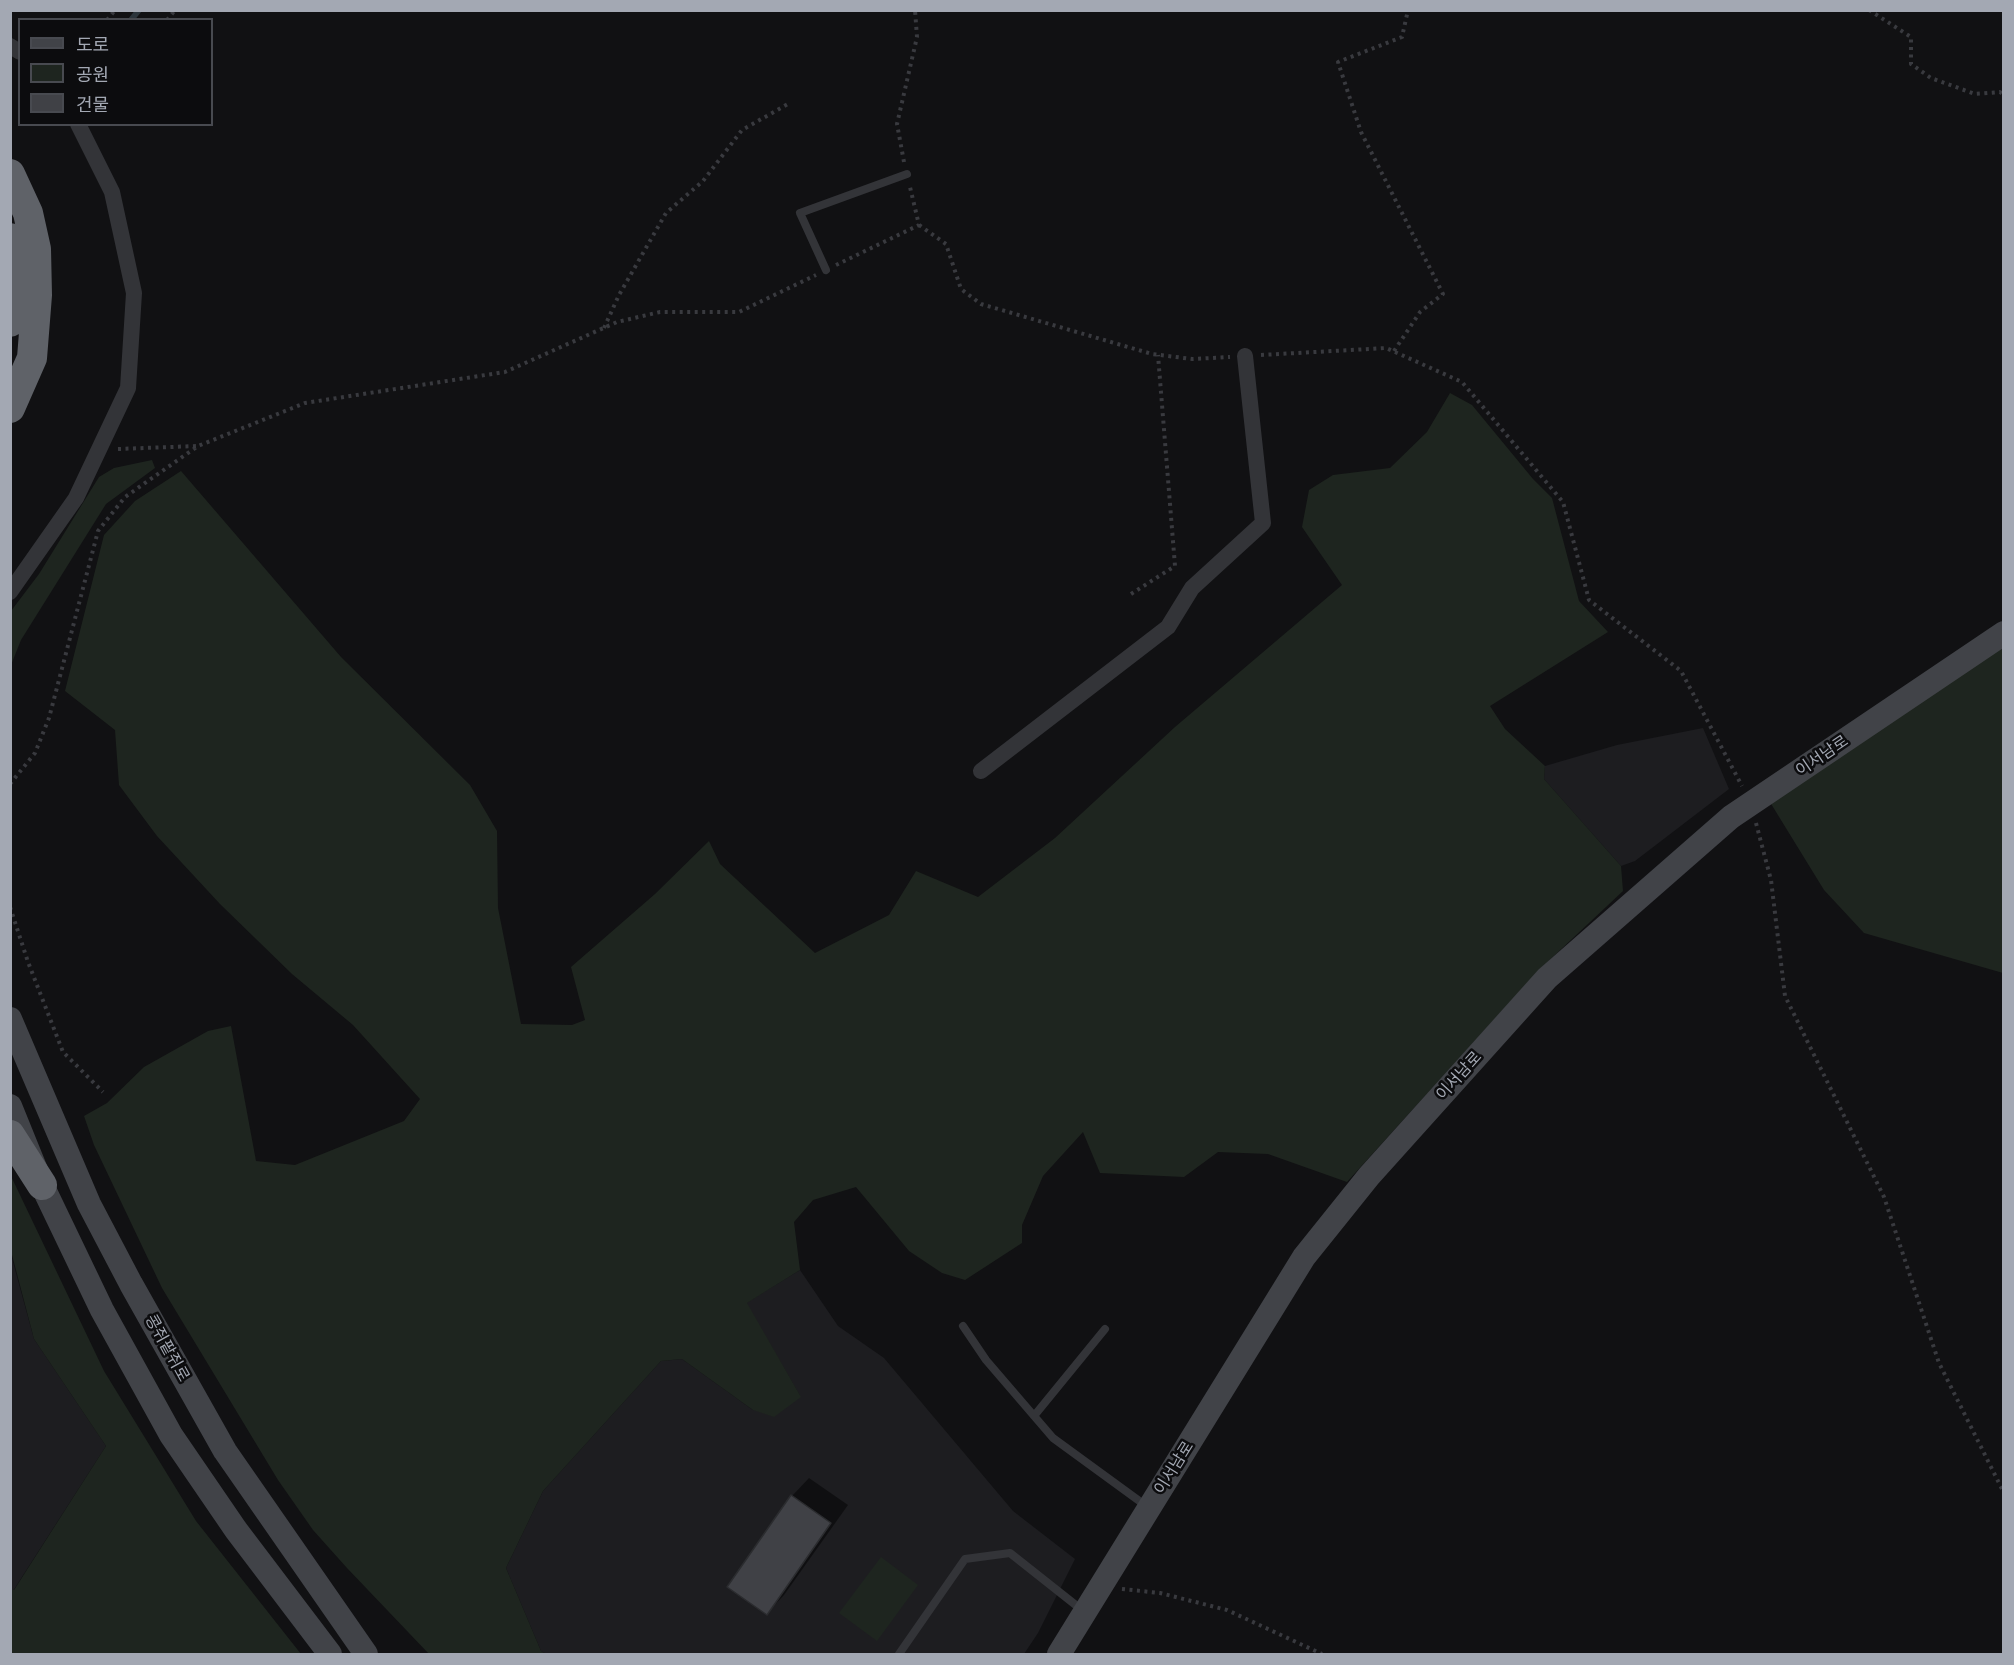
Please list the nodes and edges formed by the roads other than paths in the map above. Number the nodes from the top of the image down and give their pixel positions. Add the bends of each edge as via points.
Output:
1 (79, 126) edge
2 (10, 174) edge
3 (907, 174) road end
4 (10, 238) edge
5 (826, 270) road end
6 (10, 322) edge
7 (1245, 356) road end
8 (10, 408) edge
9 (10, 592) edge
10 (2004, 633) edge
11 (981, 771) dead end
12 (10, 1019) edge
13 (10, 1106) edge
14 (10, 1135) edge
15 (42, 1185) junction
16 (963, 1326) dead end
17 (1106, 1329) dead end
18 (1034, 1416) junction
19 (1149, 1508) junction
20 (1085, 1612) junction
21 (330, 1654) edge
22 (366, 1654) edge
23 (899, 1654) edge
24 (1059, 1654) edge

1 - 9 street via 112,192 134,293 128,388 76,498
2 - 8 highway via 28,213 36,249 37,295 32,358
3 - 5 lane via 800,213
4 - 6 highway via 17,275
7 - 11 street via 1263,523 1192,588 1168,627
10 - 19 main road, 이서남로 via 1731,817 1547,978 1369,1176 1304,1257
12 - 22 main road, 콩쥐팥쥐로 via 89,1204 131,1284 225,1451
13 - 15 main road
14 - 15 highway
15 - 21 main road via 102,1310 171,1435 236,1530
16 - 18 lane via 986,1360
17 - 18 lane
18 - 19 lane via 1053,1438
19 - 20 main road, 이서남로
20 - 23 lane via 1010,1553 965,1560
20 - 24 main road, 이서남로

